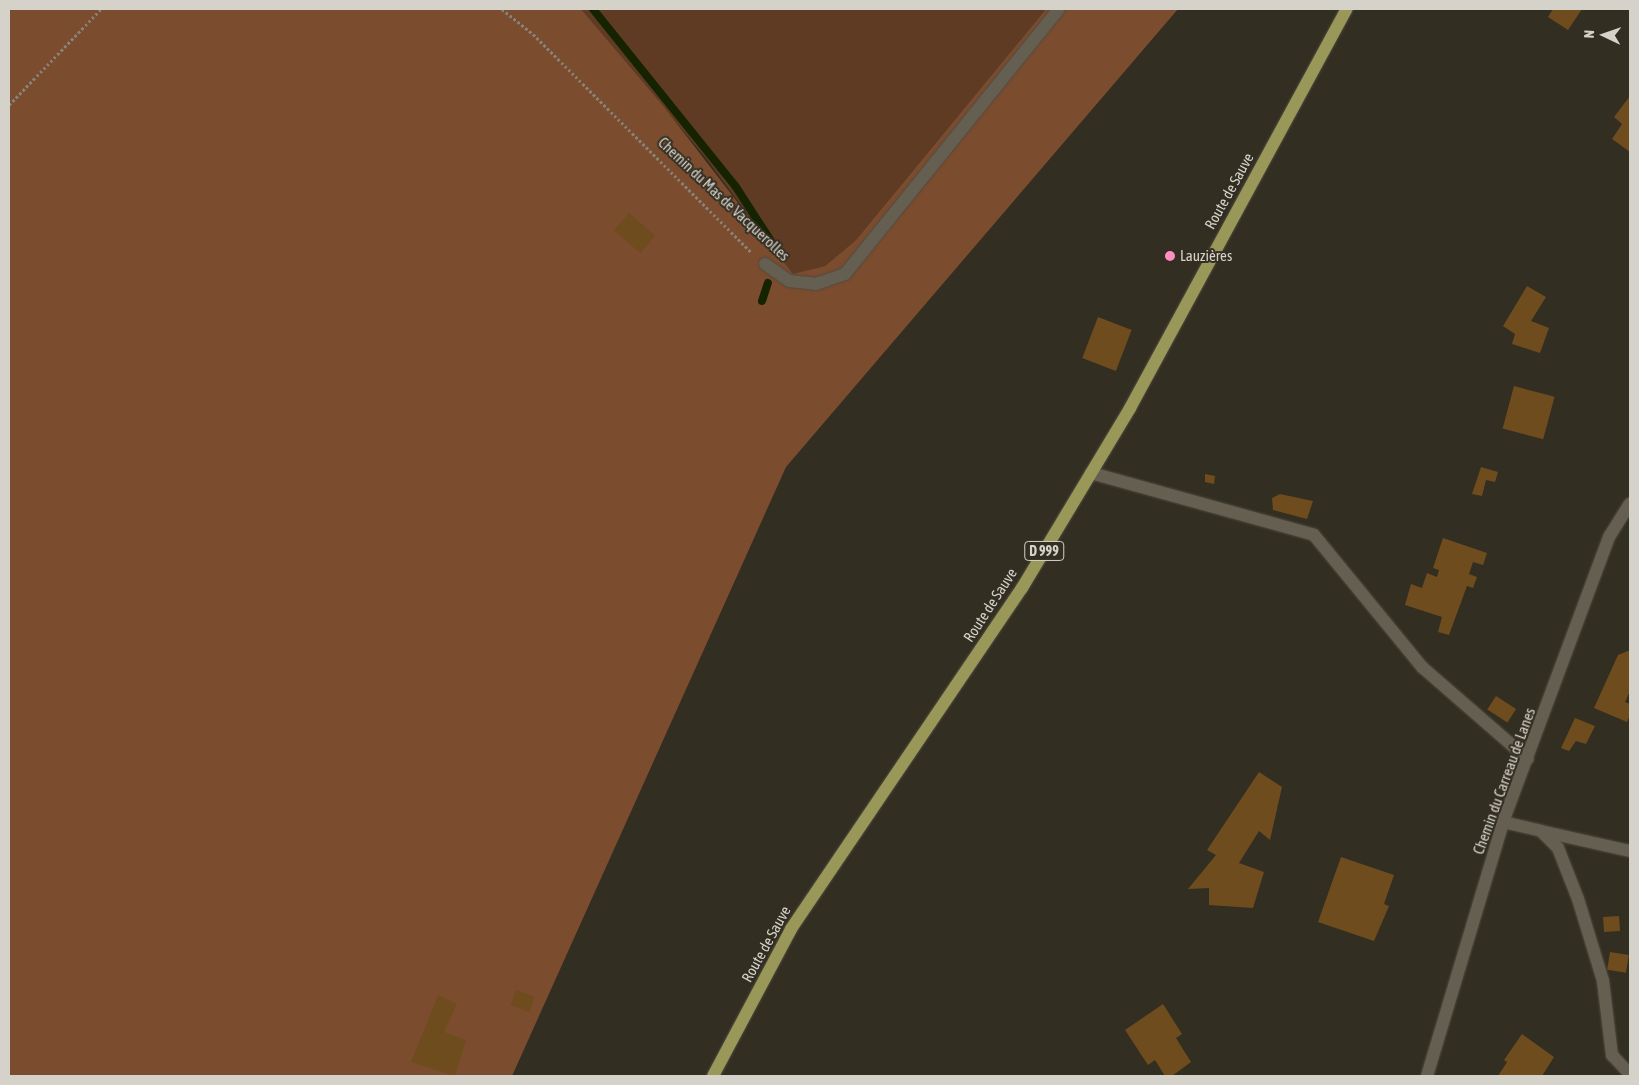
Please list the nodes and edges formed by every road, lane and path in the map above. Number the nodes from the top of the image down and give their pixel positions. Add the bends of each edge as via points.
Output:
1 (101, 9) edge
2 (502, 9) edge
3 (1059, 9) edge
4 (1347, 9) edge
5 (9, 105) edge
6 (764, 264) joint
7 (1091, 473) junction
8 (1630, 504) edge
9 (1528, 759) junction
10 (1504, 822) junction
11 (1541, 831) junction
12 (1630, 850) edge
13 (1630, 1074) edge
14 (713, 1076) edge
15 (1428, 1076) edge

1 - 5 path
2 - 6 path, Chemin du Mas de Vacquerolles via 533,34
3 - 6 street, Chemin du Mas de Vacquerolles via 845,274 816,284 789,281
4 - 7 main road, Route de Sauve / D 999 via 1135,399
7 - 9 street via 1314,535 1422,667
7 - 14 main road, Route de Sauve / D 999 via 1022,588 791,928
8 - 9 street, Chemin du Carreau de Lanes via 1610,537
9 - 10 street, Chemin du Carreau de Lanes
10 - 11 street
10 - 15 street, Chemin du Carreau de Lanes
11 - 12 street
11 - 13 street via 1558,848 1578,899 1603,981 1612,1055

